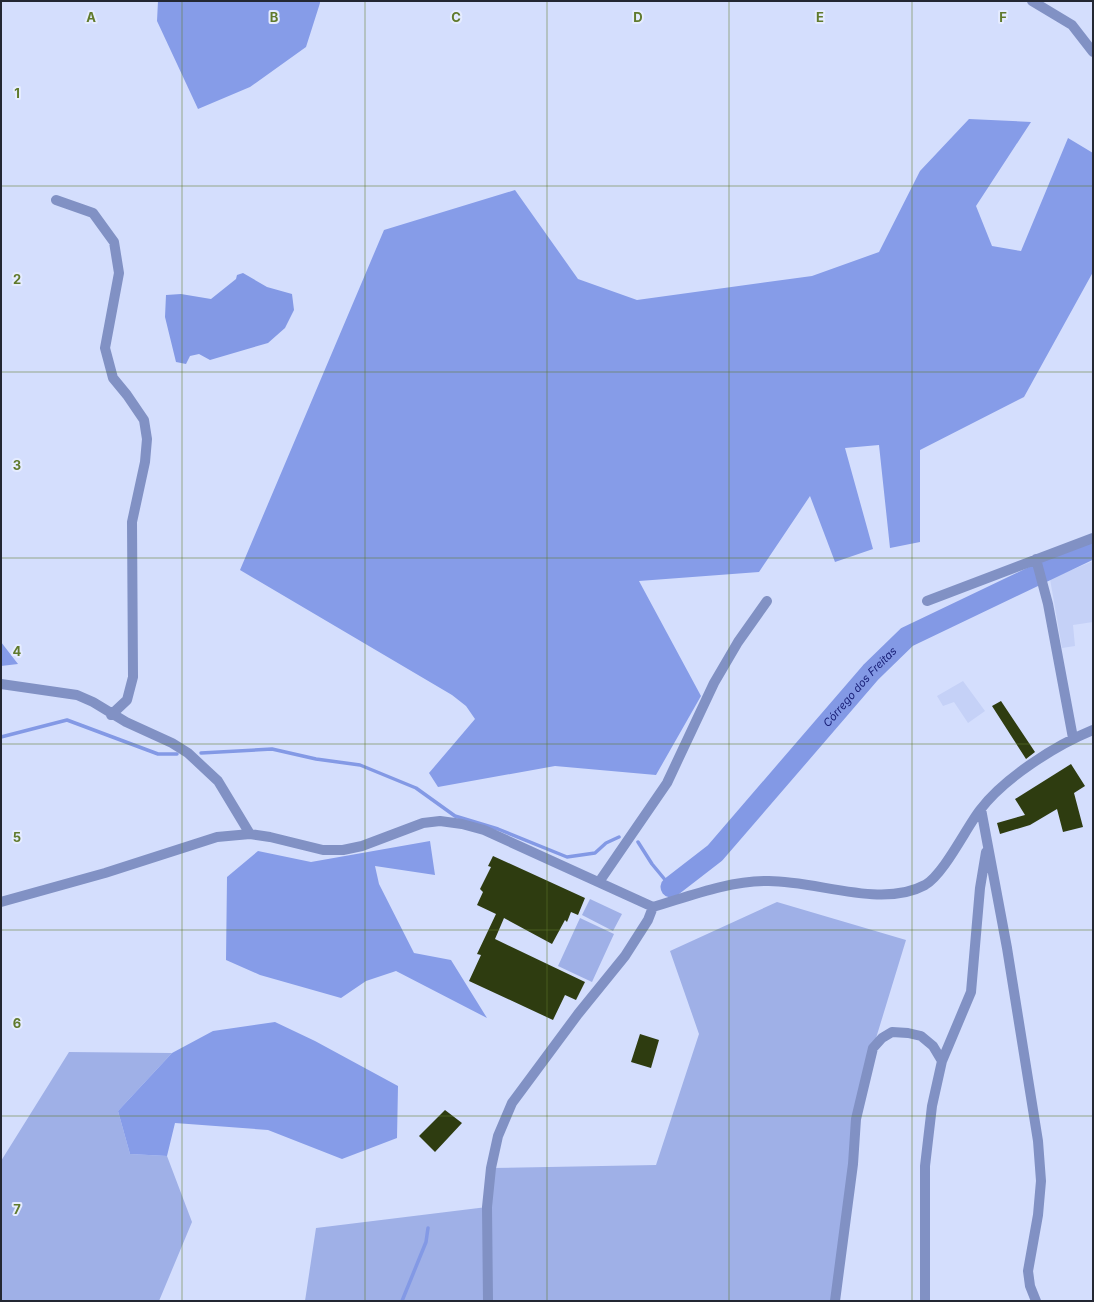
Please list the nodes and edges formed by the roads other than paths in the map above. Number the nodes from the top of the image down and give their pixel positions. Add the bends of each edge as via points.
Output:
1 (1032, 1) edge
2 (1093, 52) edge
3 (56, 200) dead end
4 (1093, 538) edge
5 (1036, 562) junction
6 (927, 600) dead end
7 (767, 601) dead end
8 (1, 684) edge
9 (111, 715) junction
10 (1093, 730) edge
11 (1074, 738) junction
12 (981, 809) junction
13 (250, 834) junction
14 (987, 844) junction
15 (599, 882) junction
16 (1, 893) edge
17 (6, 900) edge
18 (653, 907) junction
19 (942, 1061) junction
20 (488, 1301) edge
21 (835, 1301) edge
22 (925, 1301) edge
23 (1036, 1301) edge

1 - 2 street via 1072,25
3 - 9 street via 93,213 114,242 119,273 105,348 113,378 144,420 147,439 145,462 132,522 132,677 127,700
4 - 5 street
5 - 6 street
5 - 11 street via 1048,604
7 - 15 street via 738,642 714,683 667,783
8 - 9 street via 77,695 93,702
9 - 13 street via 188,753 218,782
10 - 11 street
11 - 12 street via 1005,782
12 - 14 street
12 - 18 street via 939,870 926,884 906,892 889,896 800,882 767,881 737,883
13 - 15 street via 322,850 342,850 362,846 423,823 440,821 462,824 484,830
13 - 17 street via 217,837 105,873
14 - 19 street via 980,888 971,992
14 - 23 street via 1007,948 1038,1141 1038,1215 1028,1271
15 - 18 street
16 - 17 street
18 - 20 street via 648,920 625,956 573,1020 512,1103 498,1136 491,1168 487,1207
19 - 21 street via 933,1046 921,1036 908,1032 892,1032 873,1048 856,1119 853,1164
19 - 22 street via 932,1106 925,1166

